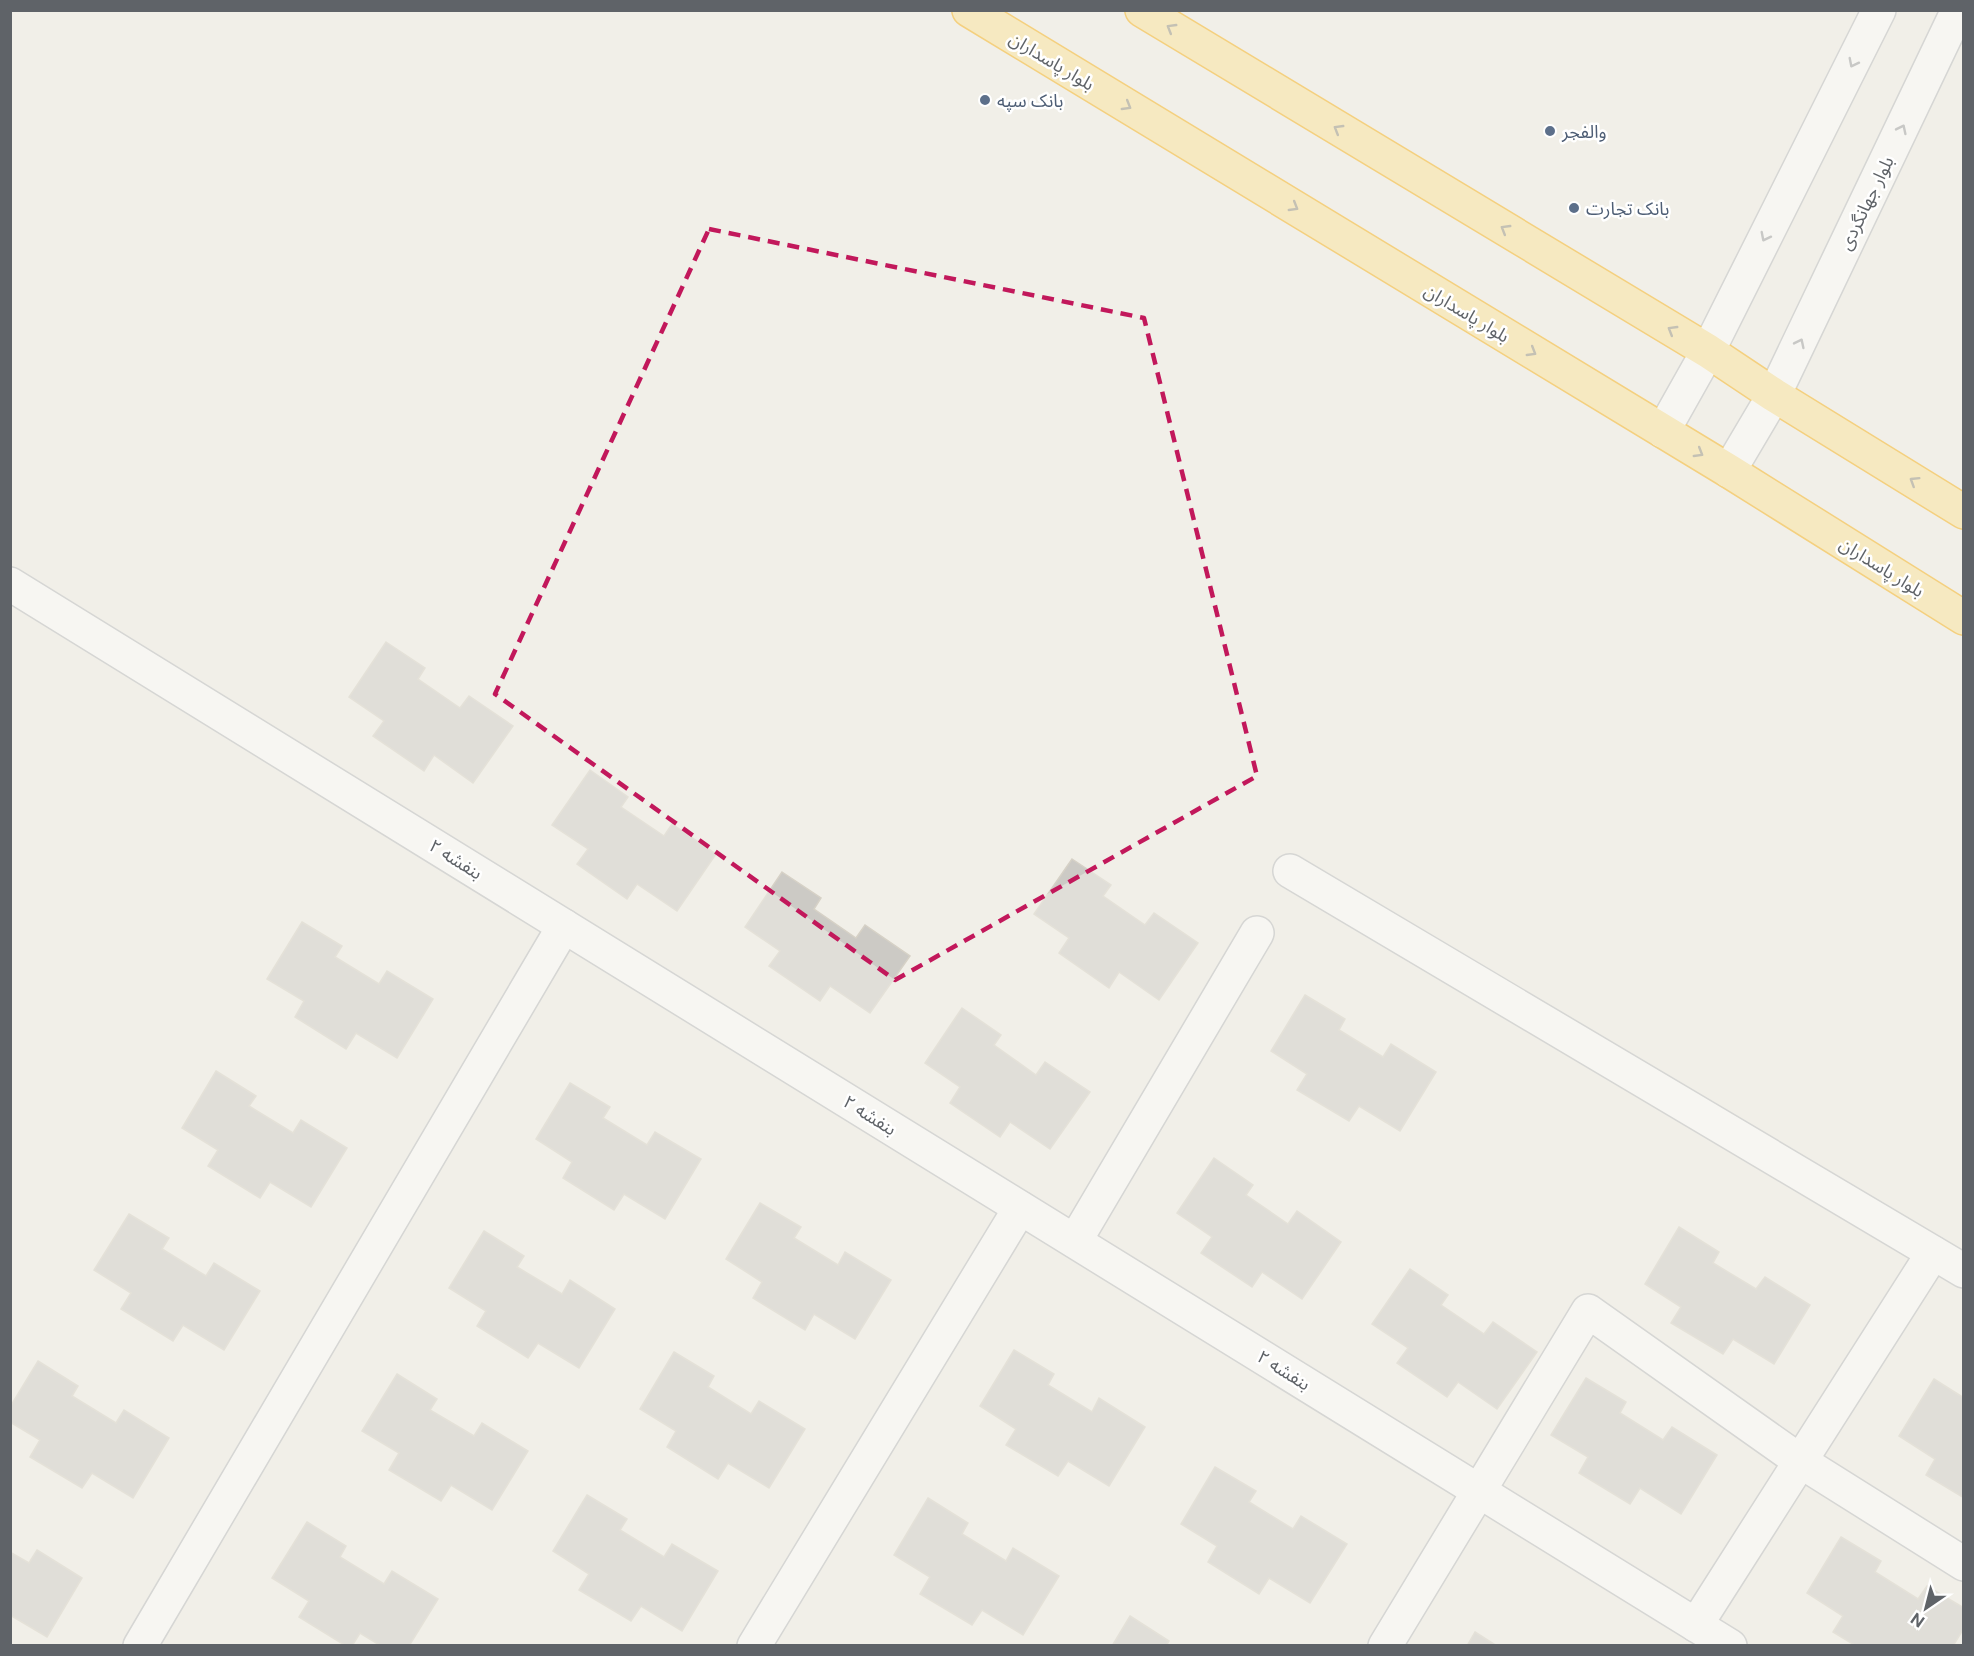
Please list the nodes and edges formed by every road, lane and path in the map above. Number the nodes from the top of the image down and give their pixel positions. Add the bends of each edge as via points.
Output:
1 (969, 10) edge
2 (1142, 10) edge
3 (1879, 10) edge
4 (1958, 10) edge
5 (1708, 351) junction
6 (1774, 395) junction
7 (1663, 431) junction
8 (1729, 471) junction
9 (1964, 512) edge
10 (10, 584) edge
11 (1964, 618) edge
12 (1290, 870) dead end
13 (564, 926) junction
14 (1257, 933) dead end
15 (1020, 1208) junction
16 (1075, 1241) junction
17 (1933, 1253) junction
18 (1964, 1271) edge
19 (1800, 1461) junction
20 (1479, 1491) junction
21 (1964, 1564) edge
22 (1696, 1625) junction
23 (140, 1646) edge
24 (754, 1646) edge
25 (1385, 1646) edge
26 (1730, 1646) edge

1 -> 7 highway, بلوار پاسداران
5 -> 2 highway
3 -> 5 street
6 -> 4 street, بلوار جهانگردی
5 - 6 highway
5 - 7 street
6 - 8 street, بلوار جهانگردی
9 -> 6 highway
7 -> 8 highway, بلوار پاسداران
8 - 11 highway, بلوار پاسداران
10 - 13 street, بنفشه ۲
12 - 17 street
13 - 15 street, بنفشه ۲
13 - 23 street
14 - 16 street
15 - 16 street, بنفشه ۲
15 - 24 street
16 - 20 street, بنفشه ۲
17 - 18 street
17 - 19 street
19 - 20 street via 1588,1311
19 - 21 street
19 - 22 street
20 - 22 street, بنفشه ۲
20 - 25 street
22 - 26 street, بنفشه ۲

